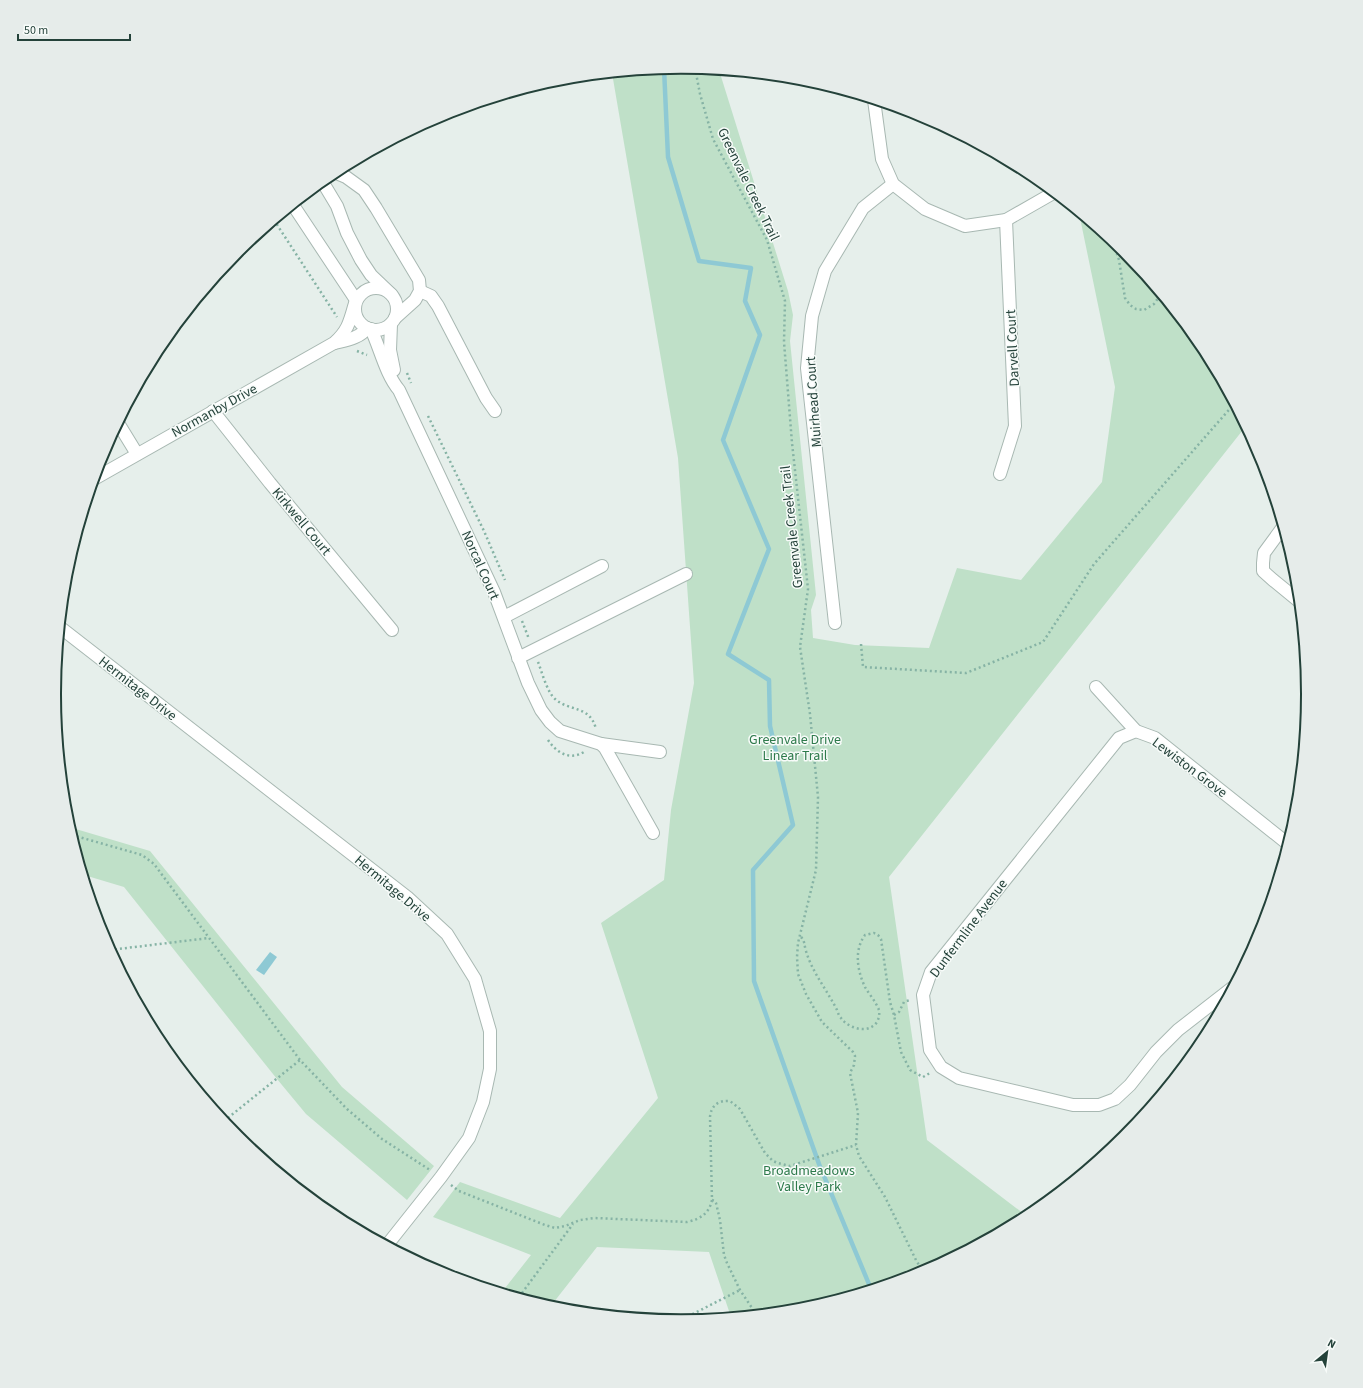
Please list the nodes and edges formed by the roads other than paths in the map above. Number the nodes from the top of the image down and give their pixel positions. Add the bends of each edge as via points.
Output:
1 (875, 104) edge
2 (342, 175) edge
3 (893, 184) junction
4 (325, 187) edge
5 (1049, 195) edge
6 (295, 209) edge
7 (1006, 220) junction
8 (420, 291) junction
9 (392, 295) junction
10 (355, 302) junction
11 (393, 321) junction
12 (369, 329) junction
13 (348, 334) junction
14 (399, 390) junction
15 (213, 411) junction
16 (495, 411) dead end
17 (121, 429) edge
18 (137, 454) junction
19 (1000, 474) dead end
20 (102, 475) edge
21 (1281, 532) edge
22 (602, 566) dead end
23 (686, 574) dead end
24 (1294, 597) edge
25 (504, 617) junction
26 (835, 623) dead end
27 (392, 630) dead end
28 (64, 631) edge
29 (518, 658) junction
30 (1096, 687) dead end
31 (1136, 731) junction
32 (597, 743) junction
33 (660, 752) dead end
34 (653, 833) dead end
35 (1284, 841) edge
36 (1224, 994) edge
37 (390, 1241) edge

1 - 3 street via 882,159
2 - 8 street via 364,190 419,280
3 - 7 street via 925,209 965,226
3 - 26 street, Muirhead Court via 863,208 824,271 812,316 807,368
4 - 9 street via 358,254 371,275
5 - 7 street
6 - 10 street
7 - 19 street, Darvell Court via 1015,426
8 - 11 street
8 - 16 street via 431,296 438,306
9 - 10 street via 382,288 370,288
9 - 11 street via 397,306
10 - 12 street via 356,318
10 - 13 street, Normanby Drive
11 - 12 street via 385,328
11 - 14 street, Norcal Court via 390,350
12 - 13 street, Normanby Drive via 363,334
12 - 14 street, Norcal Court via 393,383
13 - 15 street, Normanby Drive
14 - 25 street, Norcal Court
15 - 18 street, Normanby Drive
15 - 27 street, Kirkwell Court
17 - 18 street
18 - 20 street, Normanby Drive
21 - 24 street via 1264,553 1263,570
22 - 25 street
23 - 29 street
25 - 29 street, Norcal Court
28 - 37 street, Hermitage Drive via 407,897 446,934 475,979 490,1031 490,1069 483,1102 469,1138 442,1177
29 - 32 street, Norcal Court via 540,710 550,722 560,731
30 - 31 street, Lewiston Grove
31 - 35 street, Lewiston Grove via 1155,738
31 - 36 street, Dunfermline Avenue via 1119,738 931,972 923,996 930,1050 941,1067 959,1078 1074,1105 1099,1105 1115,1100 1178,1030
32 - 33 street, Norcal Court
32 - 34 street via 606,748

